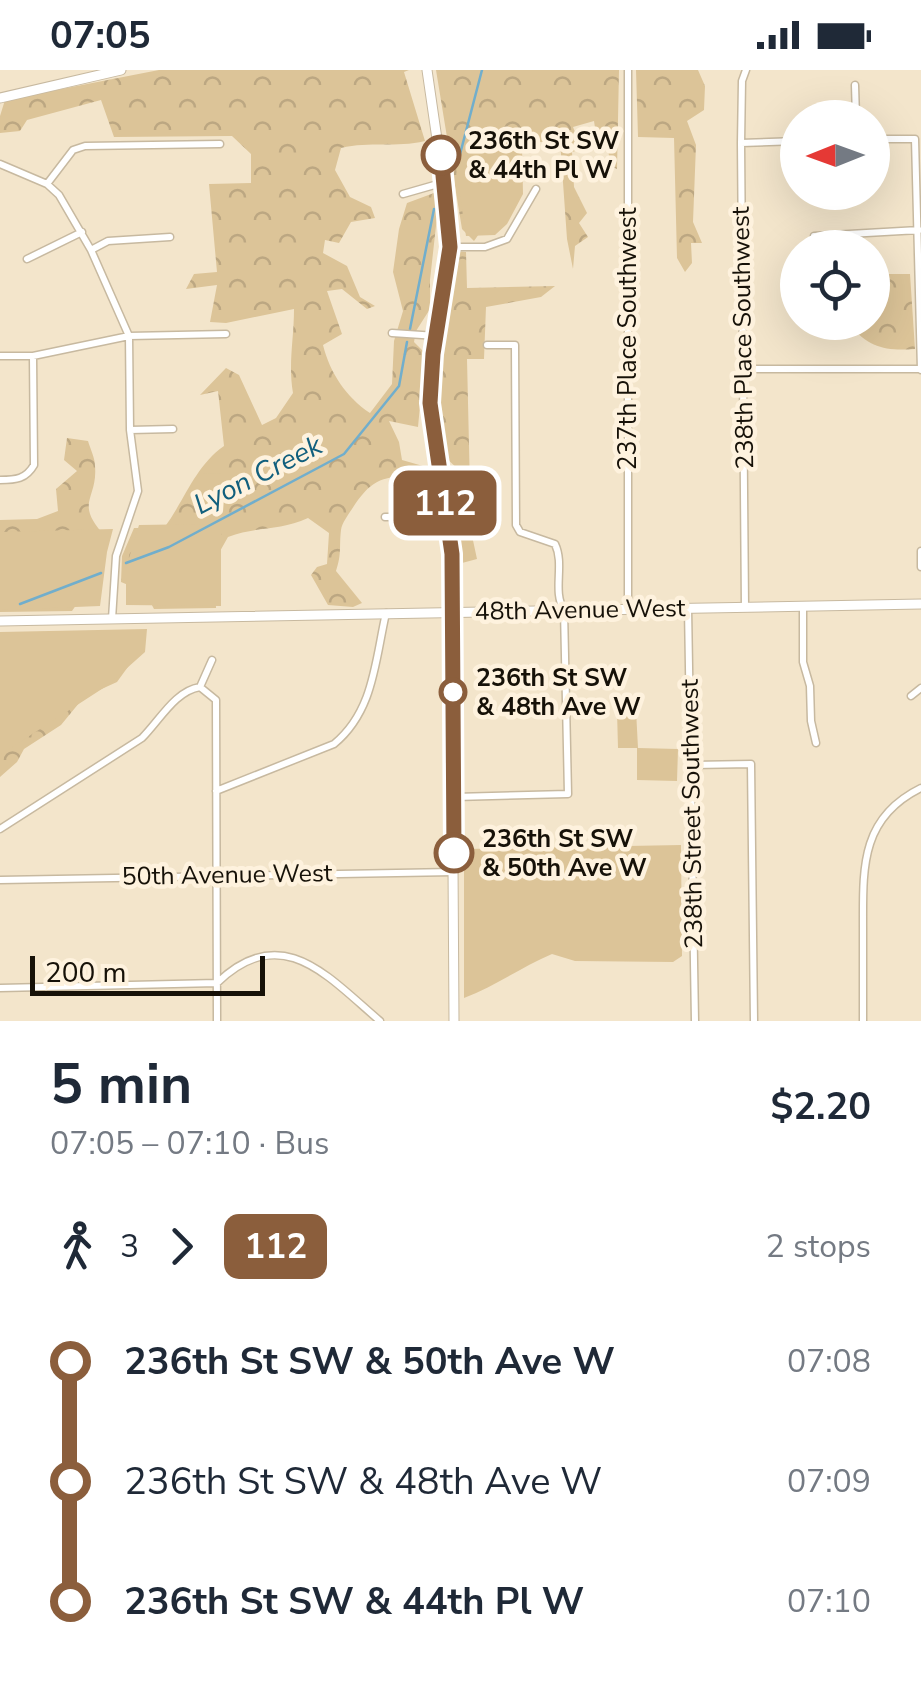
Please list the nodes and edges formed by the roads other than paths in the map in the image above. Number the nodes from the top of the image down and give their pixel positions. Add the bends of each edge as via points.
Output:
1 (121, 70) edge
2 (427, 70) edge
3 (628, 70) edge
4 (746, 70) edge
5 (856, 86) dead end
6 (0, 98) edge
7 (856, 100) edge
8 (890, 139) edge
9 (780, 142) edge
10 (740, 143) junction
11 (220, 144) dead end
12 (1, 165) edge
13 (445, 182) junction
14 (47, 184) junction
15 (536, 189) dead end
16 (403, 194) dead end
17 (919, 230) edge
18 (82, 232) junction
19 (890, 232) edge
20 (170, 237) dead end
21 (450, 247) junction
22 (91, 250) junction
23 (27, 260) dead end
24 (392, 333) dead end
25 (226, 334) dead end
26 (128, 336) junction
27 (437, 336) junction
28 (486, 345) dead end
29 (0, 356) edge
30 (32, 356) junction
31 (744, 369) junction
32 (921, 369) edge
33 (174, 429) dead end
34 (130, 430) junction
35 (0, 480) edge
36 (448, 516) junction
37 (385, 517) dead end
38 (921, 551) edge
39 (921, 567) edge
40 (921, 604) edge
41 (803, 605) junction
42 (746, 606) junction
43 (628, 608) junction
44 (688, 608) junction
45 (564, 610) junction
46 (386, 613) junction
47 (452, 613) junction
48 (112, 619) junction
49 (0, 621) edge
50 (212, 660) dead end
51 (200, 687) junction
52 (921, 688) edge
53 (911, 696) dead end
54 (816, 743) dead end
55 (693, 765) junction
56 (921, 788) edge
57 (216, 791) junction
58 (455, 796) junction
59 (0, 829) edge
60 (454, 872) junction
61 (218, 875) junction
62 (0, 880) edge
63 (216, 983) junction
64 (0, 988) edge
65 (217, 1021) edge
66 (380, 1021) edge
67 (454, 1021) edge
68 (695, 1021) edge
69 (754, 1021) edge
70 (863, 1021) edge

1 - 6 main road
2 - 13 main road
3 - 43 street, 237th Place Southwest
4 - 10 street, 238th Place Southwest
5 - 7 street
8 - 17 street via 915,138
9 - 10 street
10 - 31 street, 238th Place Southwest
11 - 14 street via 85,146 73,150
12 - 14 street
13 - 16 street
13 - 21 main road
14 - 18 street
15 - 21 street via 506,239
17 - 19 street
17 - 32 street
18 - 22 street
18 - 23 street
20 - 22 street via 108,240
21 - 27 main road
22 - 26 street
24 - 27 street
25 - 26 street
26 - 30 street
26 - 34 street
27 - 36 main road via 430,403
28 - 45 street via 514,345 514,516 520,532 555,544
29 - 30 street
30 - 35 street via 34,464 22,478
31 - 32 street
31 - 42 street, 238th Place Southwest
33 - 34 street
34 - 48 street via 138,490 116,556
36 - 37 street
36 - 47 main road
38 - 39 street
40 - 41 main road, 48th Avenue West
41 - 42 main road, 48th Avenue West
41 - 54 street via 803,662
42 - 44 main road, 48th Avenue West
43 - 44 main road, 48th Avenue West
43 - 45 main road, 48th Avenue West
44 - 55 street, 238th Street Southwest
45 - 47 main road, 48th Avenue West
45 - 58 street via 568,794
46 - 47 main road, 48th Avenue West
46 - 48 main road, 48th Avenue West
46 - 57 street via 364,708 350,731 334,744
47 - 58 main road
48 - 49 main road, 48th Avenue West
50 - 51 street
51 - 57 street via 216,700
51 - 59 street via 179,695 142,738
52 - 53 street
55 - 68 street, 238th Street Southwest
55 - 69 street via 751,764
56 - 70 street via 896,802 870,840 863,867
57 - 61 street
58 - 60 main road
60 - 61 street, 50th Avenue West
60 - 67 main road
61 - 62 street, 50th Avenue West
61 - 63 street
63 - 64 street
63 - 65 street
63 - 66 street via 246,961 294,956 314,964

